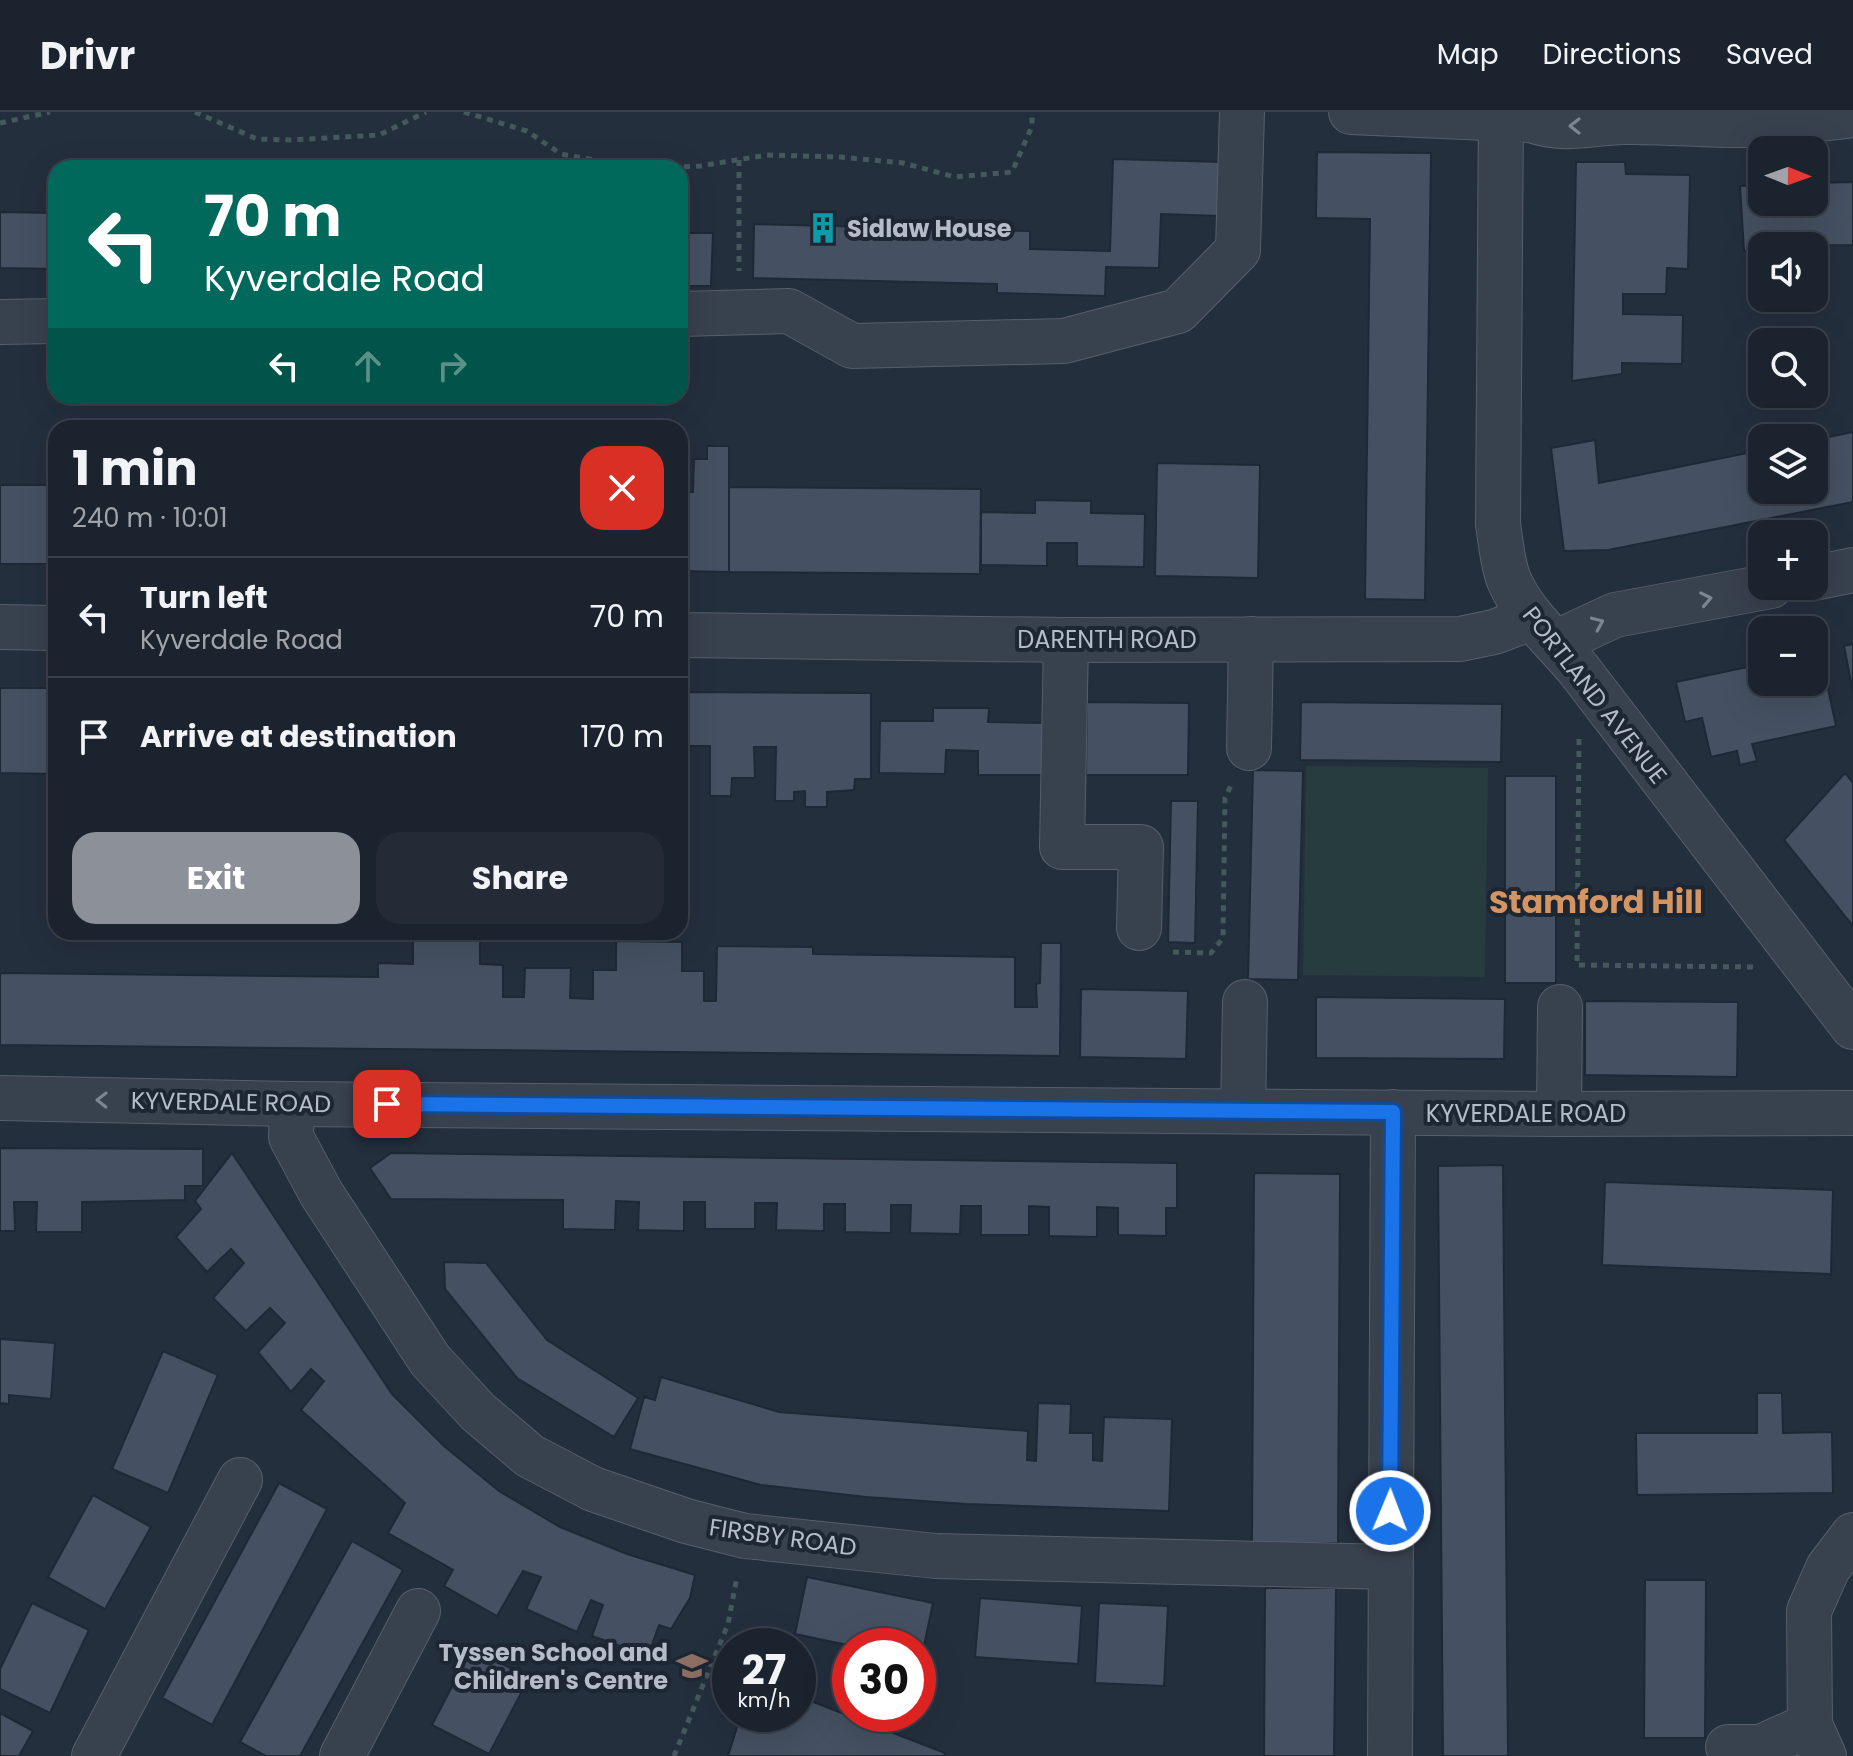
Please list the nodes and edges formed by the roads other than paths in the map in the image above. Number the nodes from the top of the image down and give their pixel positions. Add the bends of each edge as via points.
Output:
1 (1242, 112) edge
2 (1351, 112) edge
3 (1853, 115) edge
4 (1501, 116) edge
5 (688, 314) edge
6 (48, 321) edge
7 (0, 322) edge
8 (1853, 570) edge
9 (1828, 575) edge
10 (1748, 590) edge
11 (0, 627) edge
12 (48, 628) edge
13 (1544, 630) junction
14 (688, 635) edge
15 (1251, 639) junction
16 (1066, 640) junction
17 (1249, 748) road end
18 (1139, 928) road end
19 (1245, 1002) dead end
20 (1560, 1007) dead end
21 (1853, 1027) edge
22 (0, 1098) edge
23 (292, 1104) junction
24 (1243, 1111) junction
25 (1393, 1112) junction
26 (1853, 1113) edge
27 (1559, 1114) junction
28 (240, 1480) dead end
29 (1853, 1535) edge
30 (1389, 1567) junction
31 (418, 1611) dead end
32 (1817, 1740) edge
33 (1728, 1747) dead end
34 (94, 1756) edge
35 (342, 1756) edge
36 (1390, 1756) edge

1 - 5 street via 1238,250 1178,311 1064,341 852,346 789,311
2 - 4 street
3 -> 4 street via 1755,125 1620,122 1563,127
4 - 13 street, PORTLAND AVENUE via 1498,524 1509,579
6 - 7 street
8 - 9 street
13 -> 10 street, DARENTH ROAD
11 - 12 street
13 - 15 street, DARENTH ROAD via 1460,639
13 - 21 street, PORTLAND AVENUE
14 - 16 street, DARENTH ROAD
15 - 16 street, DARENTH ROAD
15 - 17 street
16 - 18 street via 1062,847 1141,847
19 - 24 street
20 - 27 street
23 -> 22 street, KYVERDALE ROAD
23 - 24 street, KYVERDALE ROAD
23 - 30 street, FIRSBY ROAD via 291,1137 321,1193 430,1360 478,1412 530,1456 593,1489 745,1536 936,1556
24 - 25 street, KYVERDALE ROAD
25 - 27 street, KYVERDALE ROAD
25 - 30 street
26 - 27 street, KYVERDALE ROAD
28 - 34 street
29 - 32 street via 1828,1568 1809,1611
30 - 36 street
31 - 35 street
32 - 33 street

